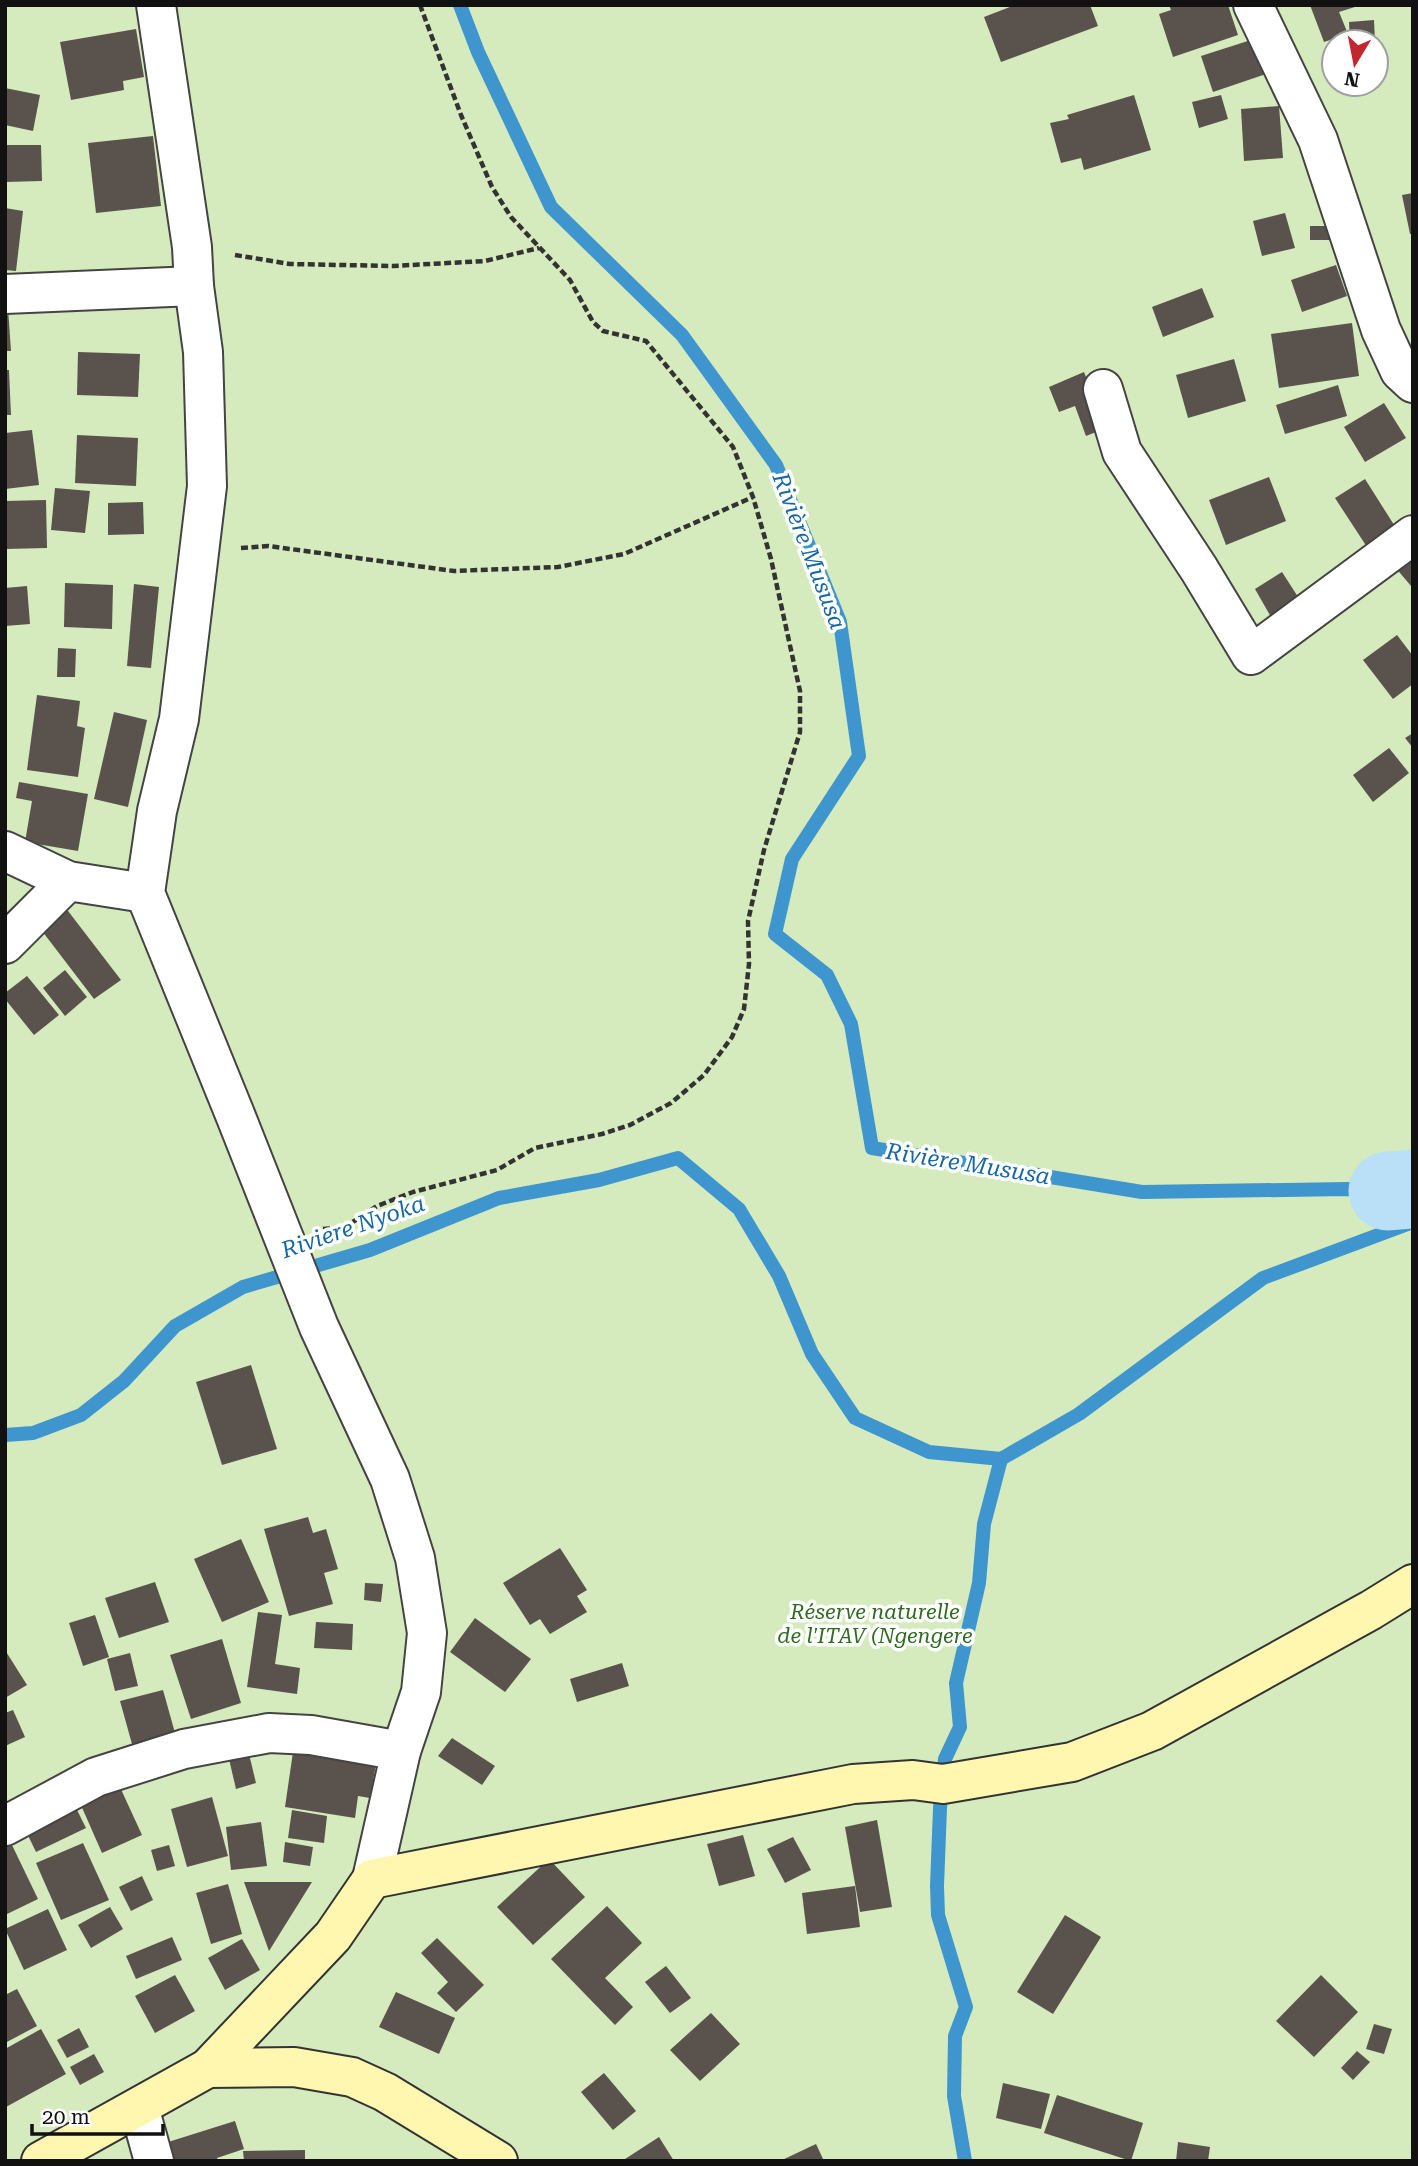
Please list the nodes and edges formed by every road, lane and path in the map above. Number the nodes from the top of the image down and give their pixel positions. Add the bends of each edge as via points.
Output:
1 (156, 5) edge
2 (420, 5) edge
3 (1253, 5) edge
4 (192, 247) junction
5 (540, 247) junction
6 (194, 286) junction
7 (5, 294) edge
8 (1413, 383) edge
9 (1103, 389) dead end
10 (753, 497) junction
11 (1413, 535) edge
12 (199, 552) junction
13 (5, 851) edge
14 (68, 881) junction
15 (145, 893) junction
16 (5, 944) edge
17 (283, 1238) junction
18 (1413, 1584) edge
19 (401, 1751) junction
20 (5, 1826) edge
21 (372, 1879) junction
22 (208, 2068) junction
23 (139, 2107) junction
24 (41, 2161) edge
25 (154, 2161) edge
26 (498, 2161) edge

1 - 4 street
2 - 5 path via 492,187 511,217
3 - 8 street via 1318,141 1381,330 1400,371
4 - 5 path via 290,264 393,267 485,261
4 - 6 street
5 - 10 path via 570,280 593,322 603,331 646,341 733,447
6 - 7 street
6 - 12 street via 204,352 207,486
9 - 11 street via 1122,452 1251,655
10 - 12 path via 624,554 558,567 454,571 268,546
10 - 17 path via 800,691 800,732 750,909 744,1009 732,1037 704,1075 671,1103 630,1125 535,1148 497,1170 377,1206 345,1227
12 - 15 street via 180,719
13 - 14 street
14 - 15 street
14 - 16 street
15 - 17 street
17 - 19 street via 390,1479 415,1558 427,1633 421,1692
18 - 21 street via 1152,1731 1072,1762 943,1784 913,1780 853,1784
19 - 20 street via 311,1735 269,1733 184,1749 96,1777
19 - 21 street
21 - 22 street via 333,1936
22 - 23 street
22 - 26 street via 294,2067 352,2077
23 - 24 street
23 - 25 street

